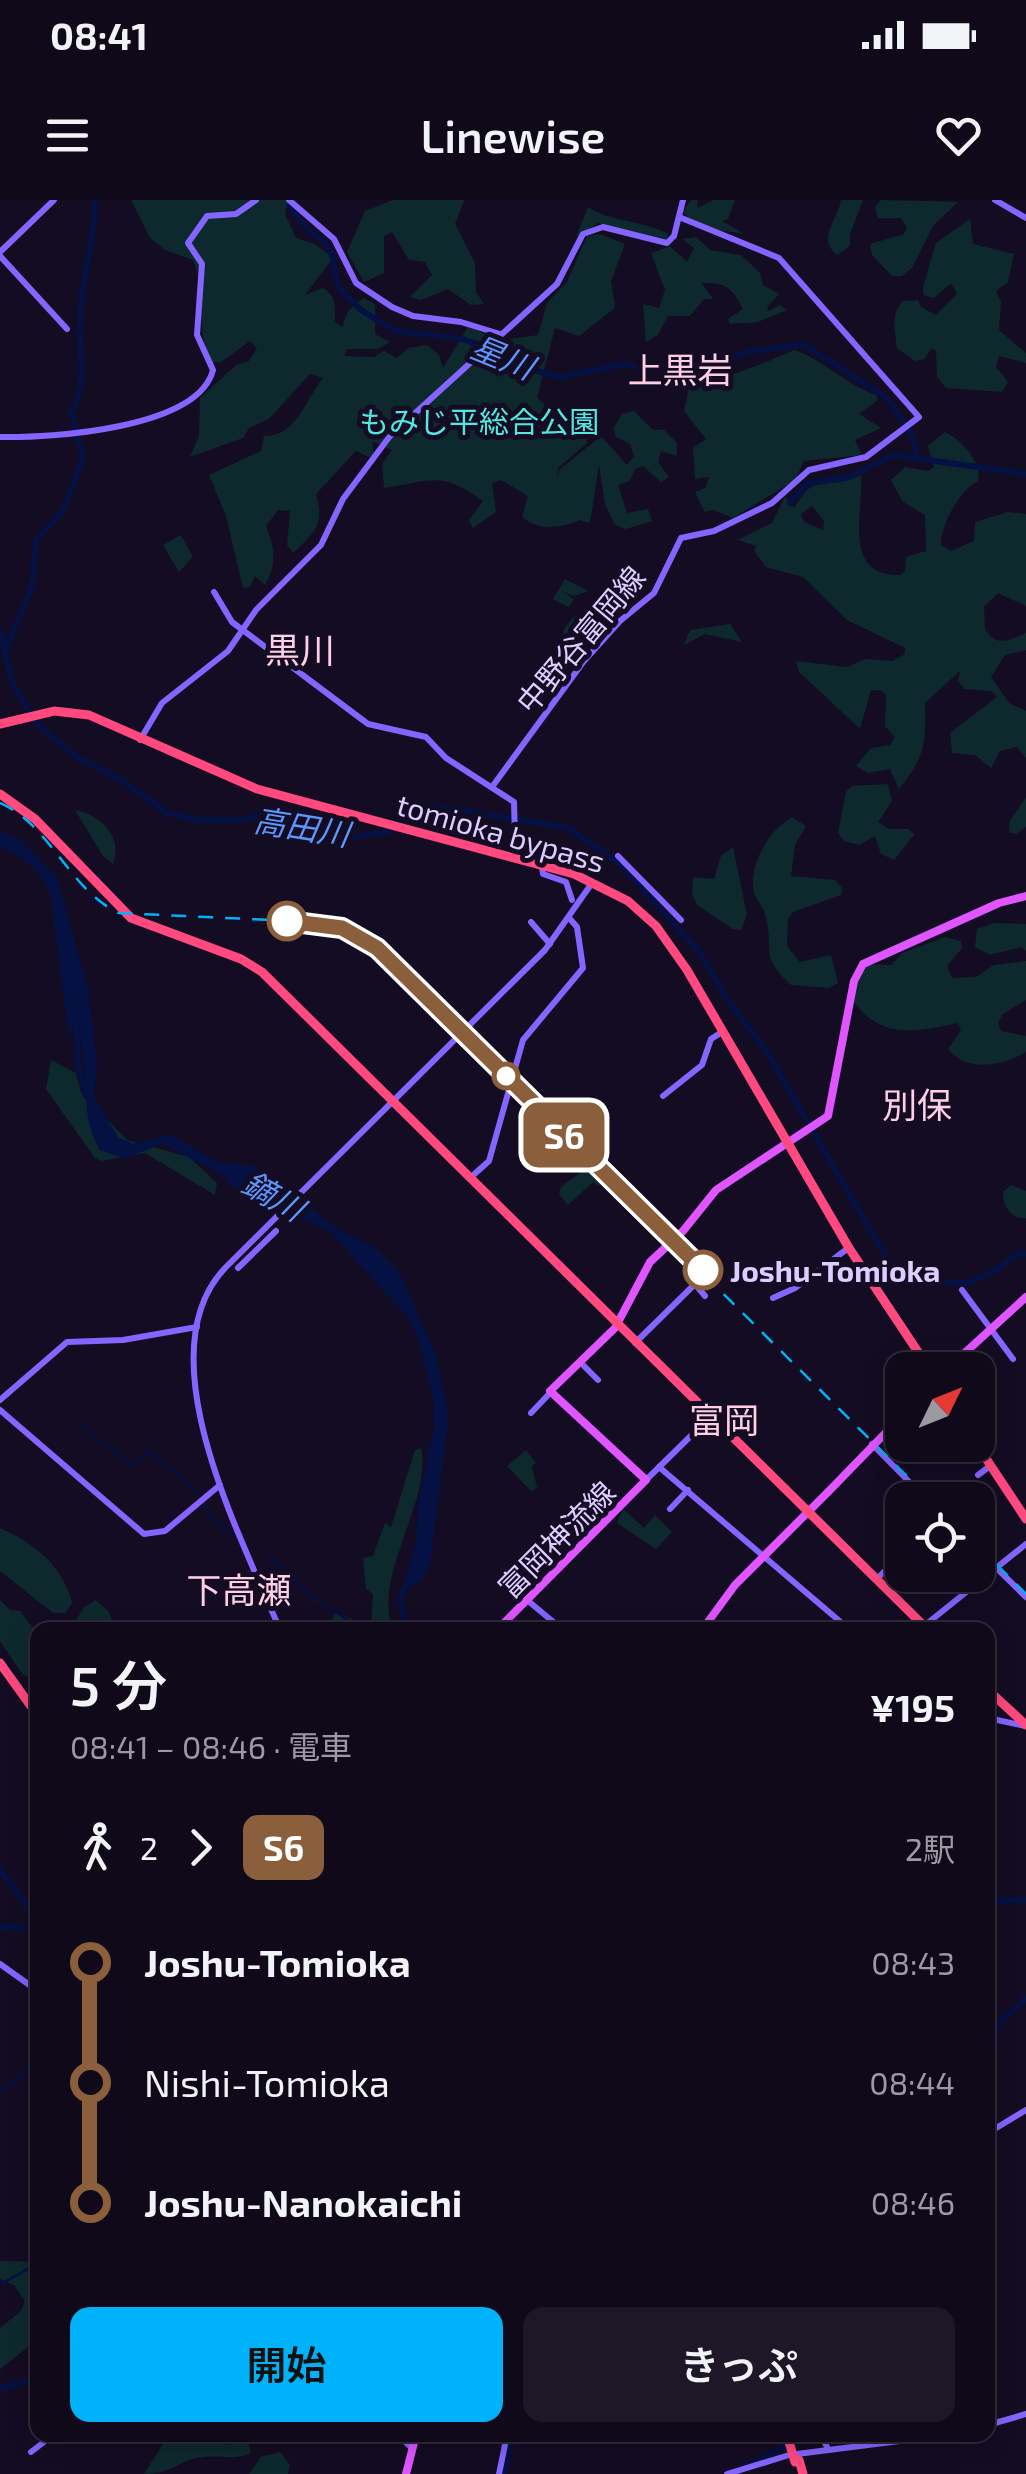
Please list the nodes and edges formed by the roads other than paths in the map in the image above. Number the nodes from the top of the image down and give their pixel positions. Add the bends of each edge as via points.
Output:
1 (54, 200) edge
2 (256, 200) edge
3 (289, 200) edge
4 (683, 200) edge
5 (995, 200) edge
6 (678, 217) junction
7 (1026, 218) edge
8 (0, 254) edge
9 (67, 329) dead end
10 (502, 334) junction
11 (0, 438) edge
12 (214, 592) dead end
13 (242, 628) junction
14 (4, 724) edge
15 (140, 740) junction
16 (492, 788) junction
17 (0, 794) edge
18 (618, 856) dead end
19 (538, 863) junction
20 (570, 879) junction
21 (592, 882) junction
22 (1026, 896) edge
23 (572, 900) dead end
24 (570, 919) junction
25 (681, 920) dead end
26 (531, 922) dead end
27 (550, 944) junction
28 (722, 1032) junction
29 (663, 1096) dead end
30 (392, 1102) junction
31 (787, 1144) junction
32 (468, 1180) junction
33 (276, 1231) dead end
34 (848, 1250) junction
35 (238, 1268) dead end
36 (962, 1290) dead end
37 (705, 1296) dead end
38 (1026, 1297) edge
39 (773, 1298) dead end
40 (616, 1325) junction
41 (197, 1326) junction
42 (989, 1329) junction
43 (634, 1343) junction
44 (916, 1352) edge
45 (916, 1352) edge
46 (965, 1352) edge
47 (1012, 1358) dead end
48 (580, 1362) junction
49 (598, 1380) dead end
50 (550, 1393) junction
51 (0, 1400) edge
52 (0, 1410) edge
53 (531, 1413) dead end
54 (710, 1416) junction
55 (885, 1433) edge
56 (872, 1443) dead end
57 (988, 1462) edge
58 (990, 1462) edge
59 (659, 1466) junction
60 (990, 1466) junction
61 (978, 1475) dead end
62 (646, 1480) junction
63 (910, 1482) edge
64 (220, 1485) junction
65 (688, 1490) junction
66 (670, 1508) dead end
67 (808, 1512) junction
68 (1026, 1516) edge
69 (1026, 1544) edge
70 (764, 1556) junction
71 (996, 1569) junction
72 (885, 1571) edge
73 (876, 1580) junction
74 (1026, 1597) edge
75 (527, 1600) junction
76 (277, 1622) edge
77 (505, 1622) edge
78 (553, 1622) edge
79 (709, 1622) edge
80 (841, 1622) edge
81 (920, 1622) edge
82 (933, 1622) edge
83 (0, 1663) edge
84 (0, 1671) edge
85 (995, 1697) edge
86 (30, 1705) edge
87 (30, 1713) edge
88 (995, 1719) edge
89 (1026, 1726) edge
90 (0, 1964) edge
91 (30, 1985) edge
92 (1026, 2110) edge
93 (995, 2129) edge
94 (1026, 2414) edge
95 (995, 2424) edge
96 (44, 2442) edge
97 (406, 2442) edge
98 (414, 2442) edge
99 (506, 2442) edge
100 (791, 2442) edge
101 (824, 2442) edge
102 (888, 2442) edge
103 (412, 2448) junction
104 (828, 2449) junction
105 (31, 2452) dead end
106 (406, 2474) edge
107 (499, 2474) edge
108 (727, 2474) edge
109 (801, 2474) edge

1 - 8 street
2 - 11 street via 236,214 206,216 188,242 202,264 197,335 214,370 194,398 121,427
3 - 10 street via 334,238 356,283 392,306
4 - 6 street
5 - 7 street
6 - 10 street via 673,238 663,244 606,227 586,231 563,277
6 - 16 street, 中野谷富岡線 via 779,258 919,416 866,457 809,470 777,500 681,538 654,593 584,660
8 - 9 street
10 - 13 street via 390,436 343,499 320,546
12 - 13 street via 224,614
13 - 15 street via 224,655 162,703
13 - 16 street via 368,724 426,738
14 - 15 highway, tomioka bypass via 54,712 89,715
15 - 19 highway, tomioka bypass via 256,790
16 - 19 street via 514,802 513,832
17 - 30 highway via 40,824 131,918 254,965
18 - 25 street
19 - 20 highway, tomioka bypass
19 - 21 highway, tomioka bypass
20 - 21 highway, tomioka bypass
20 - 23 street
21 - 24 street
21 - 28 highway, tomioka bypass via 656,926
22 - 31 main road via 859,968 834,1104 821,1124
24 - 27 street
24 - 32 street via 583,968 523,1040 490,1162
26 - 27 street
27 - 30 street
28 - 29 street via 702,1065
28 - 31 highway, tomioka bypass
30 - 32 highway
30 - 41 street via 214,1280
31 - 34 highway, tomioka bypass
31 - 40 main road via 732,1176 702,1204 650,1262
31 - 44 highway, tomioka bypass
32 - 40 highway
33 - 35 street
34 - 39 street
34 - 45 highway, tomioka bypass
36 - 42 street
37 - 43 street via 695,1284
38 - 42 main road
40 - 43 highway
40 - 48 main road
41 - 51 street via 67,1342
41 - 64 street via 198,1414
42 - 46 main road
42 - 47 street
43 - 54 highway
48 - 49 street
48 - 50 main road
50 - 53 street
50 - 62 main road
52 - 64 street via 148,1535 164,1532
54 - 59 street
54 - 67 highway
55 - 67 main road, bridge
56 - 63 street
57 - 60 highway
58 - 68 highway
59 - 62 street
59 - 65 street
60 - 61 street
60 - 68 highway
62 - 75 main road, 富岡神流線
64 - 76 street
65 - 66 street
65 - 70 street
67 - 70 main road
67 - 73 highway
69 - 71 street
70 - 79 main road
70 - 80 street
71 - 74 street
71 - 82 street
72 - 73 street
73 - 81 highway
75 - 77 main road, 富岡神流線
75 - 78 street
83 - 86 highway
84 - 87 highway
85 - 89 highway
88 - 89 street
90 - 91 street
92 - 93 street
94 - 95 street
96 - 105 street
97 - 103 street
98 - 103 main road
99 - 107 street
100 - 109 highway, bridge
101 - 104 street
102 - 104 street
103 - 106 main road
104 - 108 street

